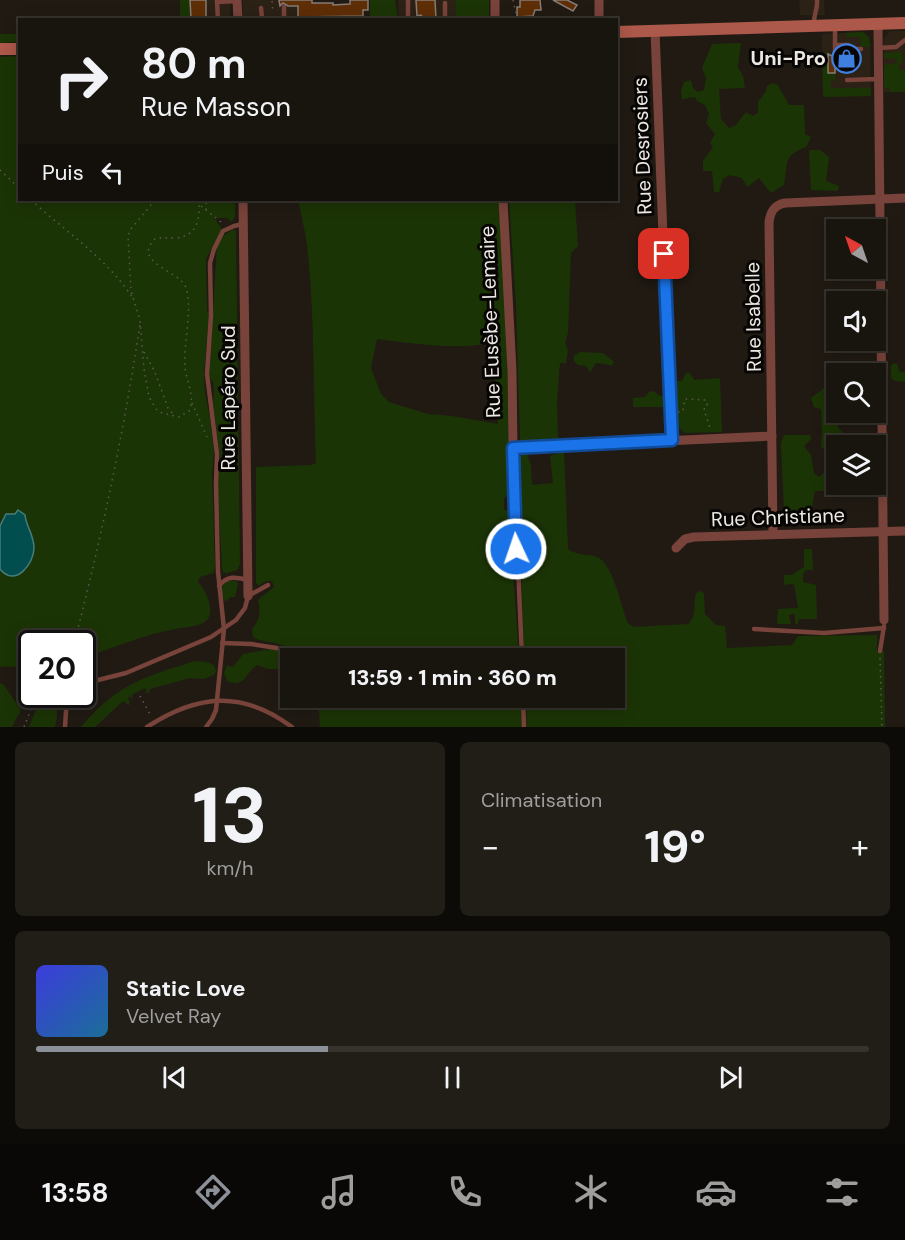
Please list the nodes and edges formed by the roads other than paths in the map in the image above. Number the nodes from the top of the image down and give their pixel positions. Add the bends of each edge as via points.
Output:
1 (408, 0) edge
2 (495, 0) edge
3 (598, 0) edge
4 (817, 0) edge
5 (217, 1) edge
6 (237, 1) edge
7 (445, 3) dead end
8 (284, 7) dead end
9 (261, 8) dead end
10 (218, 18) edge
11 (238, 18) edge
12 (262, 18) edge
13 (285, 18) edge
14 (408, 18) edge
15 (445, 18) edge
16 (495, 18) edge
17 (599, 18) edge
18 (905, 23) edge
19 (878, 24) junction
20 (835, 25) junction
21 (814, 26) junction
22 (655, 31) junction
23 (618, 32) edge
24 (905, 40) edge
25 (835, 45) junction
26 (878, 48) junction
27 (0, 49) edge
28 (18, 49) edge
29 (861, 49) dead end
30 (835, 54) dead end
31 (878, 79) junction
32 (847, 80) dead end
33 (880, 198) junction
34 (905, 198) edge
35 (243, 201) edge
36 (503, 201) edge
37 (221, 222) road end
38 (243, 224) junction
39 (228, 228) junction
40 (772, 436) junction
41 (672, 440) junction
42 (513, 448) junction
43 (883, 531) junction
44 (905, 531) edge
45 (773, 534) junction
46 (676, 548) dead end
47 (248, 580) junction
48 (268, 585) dead end
49 (219, 586) junction
50 (248, 596) junction
51 (884, 624) junction
52 (224, 629) junction
53 (754, 629) dead end
54 (222, 643) junction
55 (522, 648) edge
56 (280, 649) edge
57 (880, 651) road end
58 (96, 680) edge
59 (216, 700) junction
60 (67, 708) edge
61 (523, 708) edge
62 (156, 725) edge
63 (65, 727) edge
64 (147, 727) edge
65 (206, 727) edge
66 (292, 727) edge
67 (524, 727) edge

1 - 14 lane
2 - 16 street
3 - 17 street
4 - 21 lane
5 - 6 lane
5 - 10 lane
6 - 11 street
7 - 15 lane
8 - 13 lane
9 - 12 lane
18 - 19 main road
19 - 20 main road
19 - 26 street
20 - 21 main road
20 - 25 lane
21 - 22 main road
22 - 23 main road
22 - 41 street, Rue Desrosiers
24 - 26 lane via 896,47
25 - 29 lane
25 - 30 lane
26 - 31 street
27 - 28 main road
31 - 32 lane
31 - 33 street
33 - 34 street
33 - 40 street, Rue Isabelle via 785,202 771,213
33 - 43 street
35 - 38 street, Rue Lapéro Sud
36 - 42 street, Rue Eusèbe-Lemaire
37 - 39 lane
38 - 39 lane
38 - 47 street, Rue Lapéro Sud
39 - 49 lane via 219,237 210,263 209,396 217,454
40 - 41 street
40 - 45 street, Rue Isabelle
41 - 42 street
42 - 55 lane, Rue Eusèbe-Lemaire
43 - 44 street, Rue Christiane
43 - 45 street, Rue Christiane
43 - 51 street
45 - 46 street, Rue Christiane via 689,538
47 - 49 lane via 231,577
47 - 50 street, Rue Lapéro Sud
48 - 50 lane
49 - 52 lane
50 - 52 lane via 246,608
51 - 53 lane via 824,633
51 - 57 lane
52 - 54 lane
52 - 58 lane via 126,673
54 - 56 lane
54 - 59 lane
59 - 62 lane via 194,704
59 - 65 lane via 212,720
59 - 66 lane via 254,707
60 - 63 lane
61 - 67 lane
62 - 64 lane

